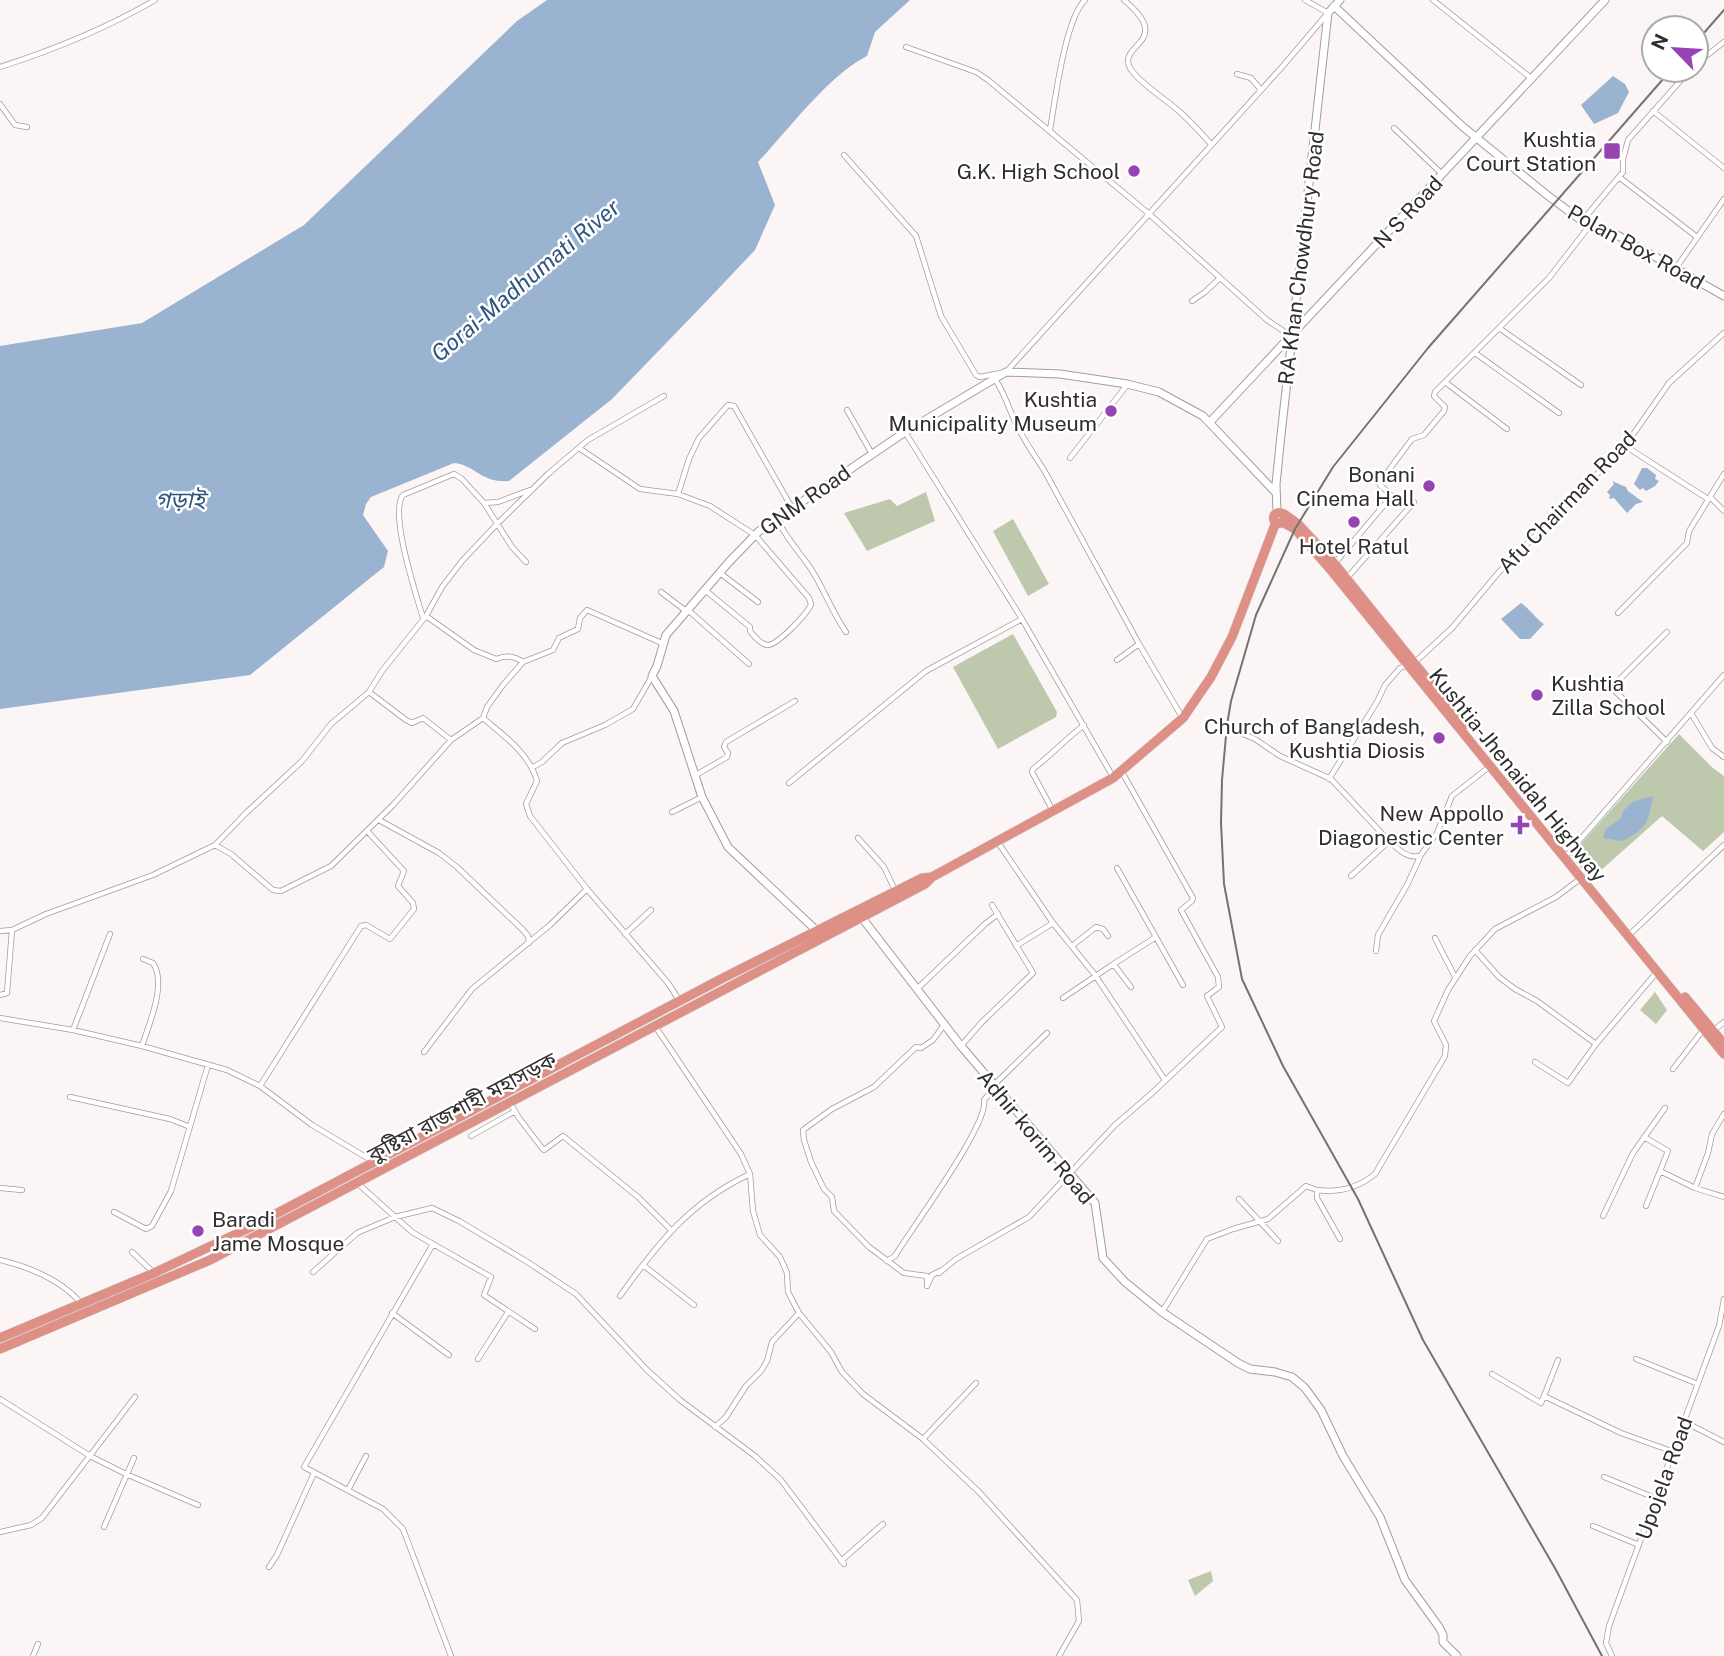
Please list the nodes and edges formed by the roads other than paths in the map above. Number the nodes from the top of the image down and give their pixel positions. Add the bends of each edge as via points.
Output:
1 (155, 0) edge
2 (1085, 0) edge
3 (1124, 0) edge
4 (1305, 0) edge
5 (1433, 0) edge
6 (1600, 2) edge
7 (1334, 5) edge
8 (1724, 42) edge
9 (906, 47) dead end
10 (1710, 53) edge
11 (0, 67) edge
12 (1237, 74) dead end
13 (1531, 79) junction
14 (1677, 84) edge
15 (1261, 90) junction
16 (0, 104) edge
17 (1653, 111) junction
18 (27, 127) dead end
19 (1394, 128) dead end
20 (1049, 131) junction
21 (1476, 138) junction
22 (1211, 144) junction
23 (844, 155) dead end
24 (1724, 168) edge
25 (1442, 175) junction
26 (1619, 177) junction
27 (1724, 200) edge
28 (1148, 213) junction
29 (1586, 223) junction
30 (1698, 237) junction
31 (1675, 269) junction
32 (1220, 278) junction
33 (1724, 296) edge
34 (1192, 302) dead end
35 (1499, 328) junction
36 (1724, 333) edge
37 (1291, 337) junction
38 (1475, 353) junction
39 (1006, 372) junction
40 (995, 379) junction
41 (1445, 382) junction
42 (1128, 384) junction
43 (1581, 384) dead end
44 (664, 396) dead end
45 (847, 410) dead end
46 (1559, 413) dead end
47 (1210, 422) junction
48 (1507, 429) dead end
49 (905, 432) junction
50 (1625, 446) junction
51 (579, 448) junction
52 (872, 454) junction
53 (1070, 458) dead end
54 (1724, 474) edge
55 (533, 489) junction
56 (1276, 493) junction
57 (676, 495) junction
58 (1709, 498) junction
59 (1415, 502) dead end
60 (484, 503) junction
61 (792, 508) junction
62 (1724, 511) edge
63 (777, 518) junction
64 (1280, 518) junction
65 (497, 524) junction
66 (755, 535) junction
67 (1320, 553) junction
68 (526, 562) dead end
69 (1335, 564) junction
70 (719, 572) junction
71 (1347, 578) junction
72 (705, 590) junction
73 (661, 592) dead end
74 (758, 602) dead end
75 (1361, 602) junction
76 (687, 610) junction
77 (1618, 613) dead end
78 (425, 617) junction
79 (1021, 619) junction
80 (846, 632) dead end
81 (1667, 632) dead end
82 (664, 644) junction
83 (1139, 644) junction
84 (1116, 660) dead end
85 (523, 662) junction
86 (749, 664) dead end
87 (1410, 665) junction
88 (1724, 675) edge
89 (652, 676) junction
90 (369, 692) junction
91 (795, 701) dead end
92 (1691, 713) junction
93 (483, 718) junction
94 (1182, 718) junction
95 (1084, 725) junction
96 (1236, 731) dead end
97 (451, 740) junction
98 (1667, 742) junction
99 (1724, 757) edge
100 (1490, 766) junction
101 (533, 767) junction
102 (696, 775) junction
103 (1118, 775) junction
104 (1329, 779) junction
105 (789, 783) dead end
106 (702, 797) junction
107 (1524, 804) junction
108 (1053, 811) junction
109 (671, 813) dead end
110 (379, 820) junction
111 (368, 832) junction
112 (858, 838) dead end
113 (997, 841) junction
114 (1389, 841) junction
115 (215, 845) junction
116 (1724, 845) edge
117 (1420, 856) junction
118 (1566, 856) junction
119 (1117, 868) dead end
120 (1351, 876) dead end
121 (932, 877) junction
122 (1581, 879) junction
123 (587, 889) junction
124 (895, 891) junction
125 (1594, 891) junction
126 (992, 905) dead end
127 (651, 910) dead end
128 (859, 913) junction
129 (998, 914) junction
130 (1054, 923) junction
131 (12, 930) junction
132 (0, 931) edge
133 (817, 931) junction
134 (110, 934) dead end
135 (625, 934) junction
136 (1630, 934) junction
137 (1108, 936) dead end
138 (1156, 937) junction
139 (1435, 938) dead end
140 (528, 943) junction
141 (1016, 946) junction
142 (1072, 946) junction
143 (1475, 950) junction
144 (1376, 951) dead end
145 (143, 959) dead end
146 (1112, 965) junction
147 (1657, 972) junction
148 (1095, 975) junction
149 (1456, 978) junction
150 (1183, 985) dead end
151 (1131, 987) dead end
152 (916, 990) junction
153 (0, 995) edge
154 (1063, 999) dead end
155 (680, 1001) junction
156 (671, 1011) junction
157 (0, 1018) edge
158 (1724, 1022) edge
159 (654, 1025) junction
160 (944, 1025) junction
161 (74, 1030) junction
162 (1048, 1032) dead end
163 (1709, 1032) junction
164 (1596, 1044) junction
165 (1724, 1044) edge
166 (142, 1046) junction
167 (961, 1046) junction
168 (424, 1052) dead end
169 (1724, 1054) edge
170 (1535, 1062) dead end
171 (208, 1065) junction
172 (1673, 1069) dead end
173 (541, 1080) junction
174 (1166, 1080) junction
175 (260, 1086) junction
176 (995, 1086) junction
177 (70, 1097) dead end
178 (509, 1101) junction
179 (1665, 1108) dead end
180 (515, 1111) junction
181 (1724, 1114) edge
182 (190, 1127) junction
183 (471, 1136) dead end
184 (1644, 1137) junction
185 (428, 1139) junction
186 (374, 1163) junction
187 (1660, 1171) junction
188 (1069, 1173) junction
189 (750, 1174) junction
190 (356, 1182) junction
191 (0, 1188) edge
192 (1695, 1188) junction
193 (22, 1190) dead end
194 (1317, 1190) junction
195 (327, 1192) junction
196 (1724, 1197) edge
197 (1239, 1199) dead end
198 (1646, 1206) dead end
199 (114, 1212) dead end
200 (1603, 1216) dead end
201 (395, 1217) junction
202 (1259, 1222) junction
203 (671, 1230) junction
204 (1339, 1239) dead end
205 (1278, 1241) dead end
206 (433, 1244) junction
207 (132, 1252) dead end
208 (0, 1260) edge
209 (887, 1261) junction
210 (643, 1265) junction
211 (166, 1268) junction
212 (313, 1272) dead end
213 (154, 1273) junction
214 (169, 1279) junction
215 (620, 1296) dead end
216 (1724, 1303) edge
217 (81, 1304) junction
218 (694, 1305) dead end
219 (508, 1312) junction
220 (1162, 1312) junction
221 (392, 1313) junction
222 (799, 1313) junction
223 (535, 1329) dead end
224 (0, 1338) edge
225 (0, 1349) edge
226 (449, 1355) dead end
227 (478, 1359) dead end
228 (1636, 1359) dead end
229 (1558, 1360) dead end
230 (1492, 1374) dead end
231 (976, 1383) dead end
232 (1698, 1384) junction
233 (1544, 1396) junction
234 (135, 1397) dead end
235 (0, 1399) edge
236 (1685, 1422) junction
237 (716, 1427) junction
238 (923, 1439) junction
239 (1724, 1442) edge
240 (1674, 1452) junction
241 (90, 1455) junction
242 (366, 1456) dead end
243 (134, 1458) dead end
244 (314, 1473) junction
245 (126, 1474) junction
246 (1604, 1477) dead end
247 (348, 1490) junction
248 (1655, 1498) junction
249 (198, 1504) dead end
250 (883, 1524) dead end
251 (1593, 1526) dead end
252 (104, 1527) dead end
253 (0, 1532) edge
254 (1639, 1545) junction
255 (269, 1567) dead end
256 (38, 1644) dead end
257 (33, 1656) edge
258 (451, 1656) edge
259 (1059, 1656) edge
260 (1457, 1656) edge
261 (1612, 1656) edge

1 - 11 street
2 - 20 street via 1075,12
3 - 22 street via 1145,20 1146,27 1129,66
4 - 7 street
5 - 13 street
6 - 13 main road, N S Road
7 - 15 street
7 - 21 main road, Polan Box Road
7 - 37 main road, RA Khan Chowdhury Road
8 - 10 street
9 - 20 street via 976,72
12 - 15 street via 1251,78
13 - 21 main road, N S Road
14 - 17 street
15 - 22 street
16 - 18 street via 15,125
17 - 24 street
17 - 26 street via 1628,140
19 - 25 street
20 - 28 street
21 - 25 main road, N S Road
21 - 29 main road, Polan Box Road
22 - 28 street
23 - 39 street via 916,236 941,316 976,375
25 - 37 main road, N S Road
26 - 29 street
26 - 30 street
27 - 30 street
28 - 32 street
28 - 39 street
29 - 31 main road, Polan Box Road via 1617,235
29 - 35 street via 1549,278
30 - 31 street
31 - 33 main road, Polan Box Road
32 - 34 street
32 - 37 street
35 - 38 street
35 - 43 street
36 - 50 street, Afu Chairman Road via 1669,383
37 - 47 main road, N S Road
37 - 56 main road, RA Khan Chowdhury Road
38 - 41 street
38 - 46 street
39 - 40 main road, GNM Road
39 - 42 main road
40 - 49 main road, GNM Road
40 - 83 street
41 - 48 street
41 - 69 street via 1434,394 1444,411 1424,435 1412,439 1380,482 1390,498
42 - 47 main road via 1159,393
42 - 53 street
44 - 51 street
45 - 52 street
47 - 56 main road
49 - 52 main road, GNM Road
49 - 79 street
50 - 58 street
50 - 87 street, Afu Chairman Road via 1523,547 1452,628
51 - 55 street
51 - 57 street via 640,489
52 - 61 main road, GNM Road
54 - 58 street
55 - 60 street
55 - 65 street
56 - 64 main road, RA Khan Chowdhury Road
57 - 61 street via 699,438 728,405 734,405
57 - 66 street via 710,506
58 - 62 street
58 - 77 street via 1687,542
59 - 71 street
60 - 65 street
60 - 78 street via 454,474 400,498 400,530
61 - 63 main road, GNM Road
63 - 66 main road, GNM Road
63 - 80 street
64 - 67 highway, Kushtia-Jhenaidah Highway
64 - 94 highway, কুষ্টিয়া রাজশাহী মহাসড়ক via 1232,637
65 - 68 street
65 - 78 street via 462,561
66 - 70 main road, GNM Road
66 - 72 street via 809,598 809,612 781,638 764,645 750,627
67 - 69 highway, Kushtia-Jhenaidah Highway
67 - 75 highway, Kushtia-Jhenaidah Highway
69 - 71 highway, Kushtia-Jhenaidah Highway
70 - 72 main road, GNM Road
70 - 74 street
71 - 75 highway, Kushtia-Jhenaidah Highway
72 - 76 main road, GNM Road
73 - 76 street
75 - 87 highway, Kushtia-Jhenaidah Highway
76 - 82 main road, GNM Road
76 - 86 street
78 - 85 street via 474,650 496,659 505,656
78 - 90 street
79 - 95 street
79 - 105 street via 926,671
81 - 98 street via 1614,690
82 - 85 street via 587,610 578,629 559,638 554,650
82 - 89 main road, GNM Road
83 - 84 street
83 - 94 street
85 - 93 street
87 - 100 highway, Kushtia-Jhenaidah Highway
87 - 104 street, Afu Chairman Road via 1385,685
87 - 107 highway, Kushtia-Jhenaidah Highway
88 - 92 street
89 - 101 street via 633,709 562,743
89 - 102 main road via 674,711
90 - 97 street via 412,723 423,718
90 - 115 street via 331,724 302,761
91 - 102 street via 726,742 729,755
92 - 98 street
92 - 99 street via 1712,748
93 - 97 street
93 - 101 street
94 - 103 highway, কুষ্টিয়া রাজশাহী মহাসড়ক
95 - 103 street
95 - 108 street via 1033,769
96 - 104 street
97 - 110 street
98 - 118 street
100 - 107 highway, Kushtia-Jhenaidah Highway
100 - 117 street via 1452,796 1437,833
101 - 123 street via 537,781 527,810
102 - 106 main road
103 - 108 highway, কুষ্টিয়া রাজশাহী মহাসড়ক
103 - 174 street via 1193,898 1181,910 1220,983 1207,996 1222,1027
104 - 114 street
106 - 109 street
106 - 133 main road via 729,846
107 - 118 highway, Kushtia-Jhenaidah Highway
108 - 113 highway, কুষ্টিয়া রাজশাহী মহাসড়ক
110 - 111 street
110 - 140 street via 457,867 523,930
111 - 115 street via 331,866 281,891
111 - 175 street via 404,871 398,886 414,909 390,939 361,926
112 - 124 street via 884,867
113 - 121 highway, কুষ্টিয়া রাজশাহী মহাসড়ক
113 - 130 street
114 - 117 street via 1409,856
114 - 120 street
115 - 131 street
116 - 136 street
117 - 144 street via 1378,935
118 - 122 highway, Kushtia-Jhenaidah Highway
118 - 125 highway, Kushtia-Jhenaidah Highway
119 - 138 street
121 - 124 highway, কুষ্টিয়া রাজশাহী মহাসড়ক
121 - 128 highway, কুষ্টিয়া রাজশাহী মহাসড়ক
122 - 125 highway, Kushtia-Jhenaidah Highway
122 - 143 street via 1495,929
123 - 135 street
123 - 140 street
124 - 128 highway, কুষ্টিয়া রাজশাহী মহাসড়ক
125 - 136 highway, Kushtia-Jhenaidah Highway
126 - 129 street
127 - 135 street
128 - 133 highway, কুষ্টিয়া রাজশাহী মহাসড়ক
128 - 152 main road, Adhir korim Road
128 - 156 highway, কুষ্টিয়া রাজশাহী মহাসড়ক
129 - 141 street
129 - 152 street
130 - 141 street
130 - 142 street
131 - 132 street
131 - 153 street via 7,993
133 - 155 highway, কুষ্টিয়া রাজশাহী মহাসড়ক
134 - 161 street
135 - 155 street
136 - 147 highway, Kushtia-Jhenaidah Highway
136 - 163 highway, Kushtia-Jhenaidah Highway
137 - 142 street via 1096,928
138 - 146 street
138 - 150 street
139 - 149 street
140 - 168 street via 472,989
141 - 167 street via 1033,973
142 - 148 street
143 - 149 street
143 - 164 street via 1499,977
145 - 166 street via 153,963 158,977
146 - 148 street
146 - 151 street
147 - 163 highway, Kushtia-Jhenaidah Highway
147 - 164 street
148 - 154 street
148 - 174 street
149 - 194 street via 1434,1021 1446,1045 1445,1056 1375,1174 1336,1192
152 - 160 main road, Adhir korim Road
155 - 156 highway, কুষ্টিয়া রাজশাহী মহাসড়ক
156 - 159 highway, কুষ্টিয়া রাজশাহী মহাসড়ক
156 - 173 highway, কুষ্টিয়া রাজশাহী মহাসড়ক
157 - 161 street
158 - 163 street
159 - 173 highway, কুষ্টিয়া রাজশাহী মহাসড়ক
159 - 189 street
160 - 167 main road, Adhir korim Road
160 - 209 street via 933,1040 916,1047 874,1087 803,1130 811,1162 832,1197 834,1210
161 - 166 street
162 - 176 street
163 - 165 highway, Kushtia-Jhenaidah Highway
163 - 169 highway, Kushtia-Jhenaidah Highway
163 - 172 street
164 - 170 street via 1568,1083
166 - 171 street
167 - 176 main road, Adhir korim Road
171 - 175 street
171 - 182 street
173 - 178 highway, কুষ্টিয়া রাজশাহী মহাসড়ক
173 - 185 highway, কুষ্টিয়া রাজশাহী মহাসড়ক
174 - 188 street via 1120,1119
175 - 186 street
176 - 188 main road, Adhir korim Road
176 - 209 street via 984,1100 985,1111 964,1150 895,1256
177 - 182 street
178 - 180 street
178 - 185 highway, কুষ্টিয়া রাজশাহী মহাসড়ক
179 - 184 street
180 - 183 street
180 - 203 street via 544,1150 563,1136
181 - 192 street via 1712,1134
182 - 199 street via 171,1191 152,1226 146,1228
184 - 187 street via 1668,1151
184 - 200 street
185 - 186 highway, কুষ্টিয়া রাজশাহী মহাসড়ক
185 - 190 highway, কুষ্টিয়া রাজশাহী মহাসড়ক
186 - 195 highway, কুষ্টিয়া রাজশাহী মহাসড়ক
187 - 192 street
187 - 198 street
188 - 209 street via 1023,1222 932,1275 927,1286 926,1276 904,1273
188 - 220 main road, Adhir korim Road via 1095,1203 1102,1258
189 - 203 street via 710,1195
189 - 222 street via 756,1225 780,1257 788,1292
190 - 195 highway, কুষ্টিয়া রাজশাহী মহাসড়ক
190 - 201 street
191 - 193 street
192 - 196 street
194 - 202 street via 1306,1186
194 - 204 street
195 - 211 highway, কুষ্টিয়া রাজশাহী মহাসড়ক
195 - 214 highway, কুষ্টিয়া রাজশাহী মহাসড়ক
197 - 202 street
201 - 206 street
201 - 212 street via 357,1233
201 - 237 street via 437,1209 556,1280 576,1294 647,1370
202 - 205 street
202 - 220 street via 1207,1240
203 - 210 street
206 - 219 street via 491,1277 484,1295
206 - 221 street
207 - 213 street
208 - 217 street via 48,1278
210 - 215 street
210 - 218 street
211 - 213 highway, কুষ্টিয়া রাজশাহী মহাসড়ক
211 - 214 highway
213 - 217 highway, কুষ্টিয়া রাজশাহী মহাসড়ক
214 - 225 highway, কুষ্টিয়া রাজশাহী মহাসড়ক
216 - 232 street, Upojela Road
217 - 224 highway, কুষ্টিয়া রাজশাহী মহাসড়ক
219 - 223 street
219 - 227 street
220 - 260 main road, Adhir korim Road via 1250,1369 1292,1377 1305,1388 1380,1517 1405,1580 1439,1627 1443,1642
221 - 226 street
221 - 244 street via 305,1464
222 - 237 street via 772,1342 761,1371
222 - 238 street via 863,1394
228 - 232 street
229 - 233 street
230 - 233 street via 1541,1403
231 - 238 street
232 - 236 street, Upojela Road
233 - 240 street via 1621,1433
234 - 241 street
235 - 241 street
236 - 239 street
236 - 240 street, Upojela Road
237 - 250 street via 781,1480 842,1563
238 - 259 street via 979,1492 1077,1600 1079,1621
240 - 248 street, Upojela Road
241 - 245 street
241 - 253 street via 38,1521
242 - 247 street
243 - 245 street
244 - 247 street
244 - 255 street
245 - 249 street
245 - 252 street
246 - 248 street
247 - 258 street via 383,1509 403,1529
248 - 254 street, Upojela Road
251 - 254 street
254 - 261 street, Upojela Road via 1609,1626 1606,1643
256 - 257 street

